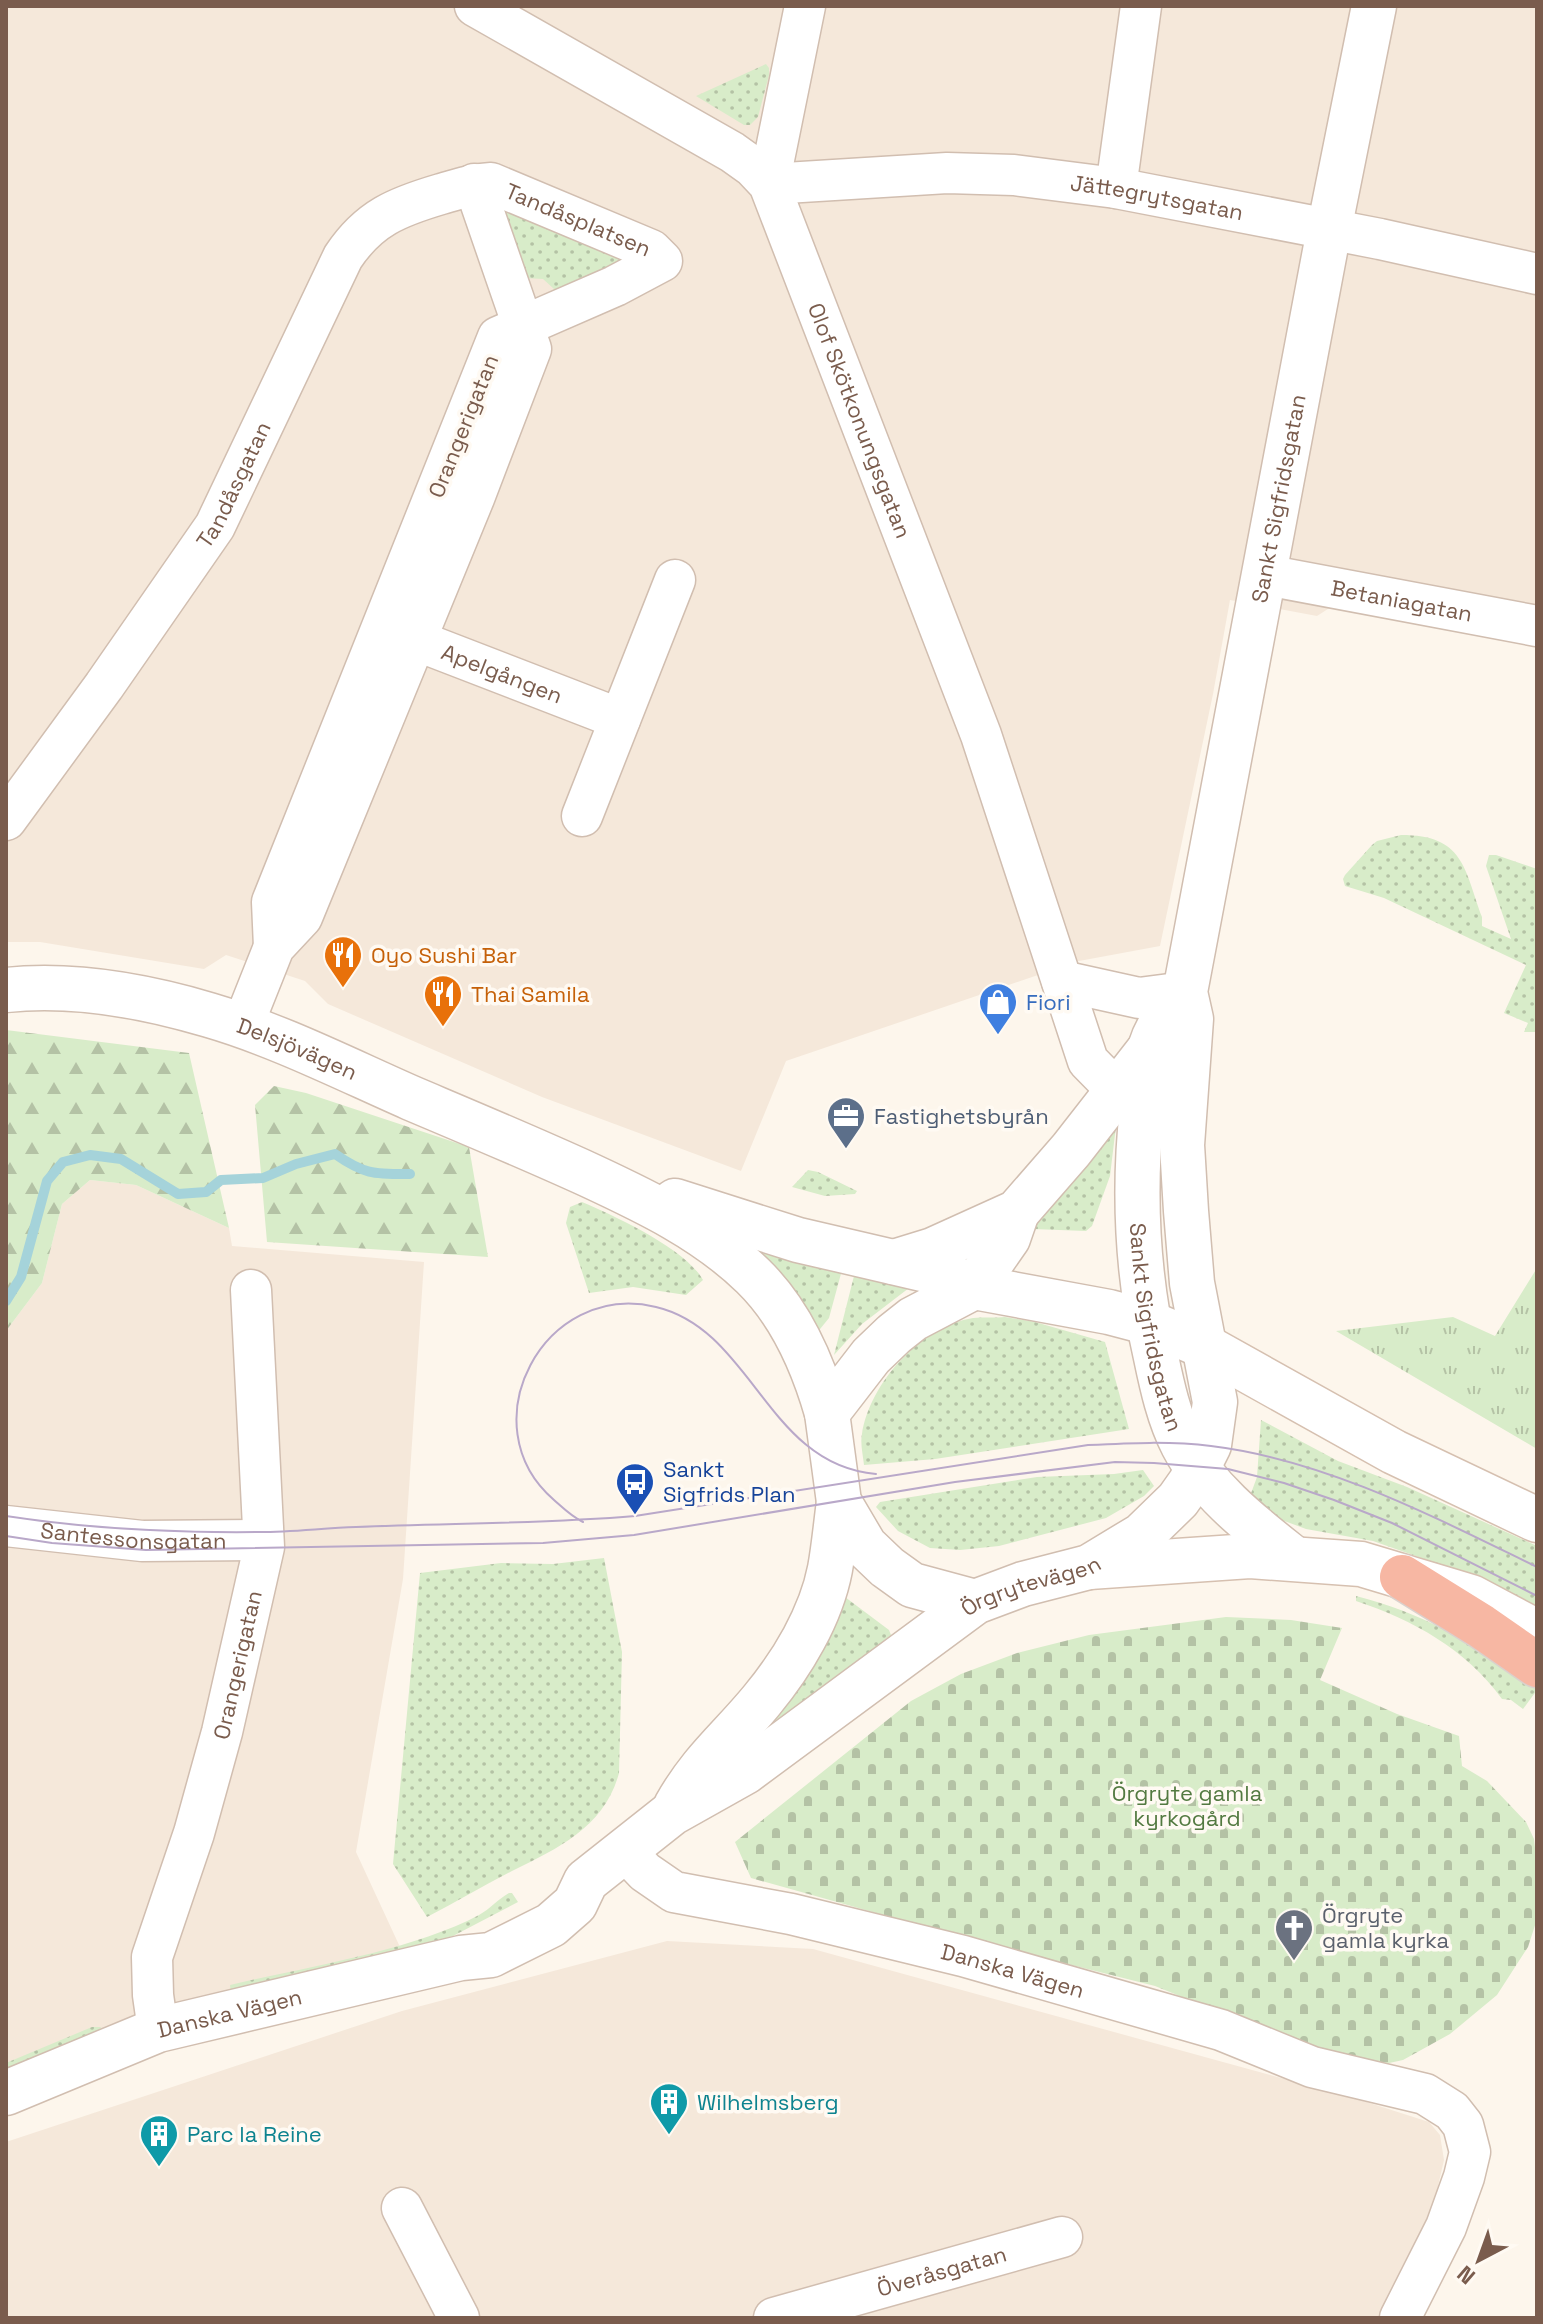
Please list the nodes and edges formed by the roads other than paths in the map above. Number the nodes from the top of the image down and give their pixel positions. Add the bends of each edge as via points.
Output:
1 (475, 6) edge
2 (805, 6) edge
3 (1141, 6) edge
4 (1374, 6) edge
5 (474, 184) junction
6 (769, 184) junction
7 (1116, 188) junction
8 (1329, 230) junction
9 (1537, 274) edge
10 (523, 328) junction
11 (1266, 575) junction
12 (675, 580) dead end
13 (1537, 626) edge
14 (399, 634) junction
15 (620, 719) junction
16 (582, 816) dead end
17 (6, 820) edge
18 (1062, 981) junction
19 (6, 990) edge
20 (1185, 992) junction
21 (243, 1025) junction
22 (1129, 1103) junction
23 (572, 1167) junction
24 (1017, 1212) junction
25 (894, 1262) junction
26 (974, 1287) junction
27 (251, 1290) dead end
28 (1147, 1322) junction
29 (1204, 1346) junction
30 (827, 1413) junction
31 (1198, 1467) junction
32 (839, 1502) junction
33 (1537, 1520) edge
34 (6, 1526) edge
35 (263, 1540) junction
36 (1293, 1558) junction
37 (1089, 1567) junction
38 (1402, 1577) junction
39 (975, 1602) junction
40 (1537, 1632) edge
41 (1537, 1665) edge
42 (672, 1813) junction
43 (625, 1851) junction
44 (158, 2030) junction
45 (6, 2093) edge
46 (402, 2208) dead end
47 (1062, 2237) dead end
48 (459, 2318) edge
49 (774, 2318) edge
50 (1400, 2318) edge

1 - 6 street, Olof Skötkonungsgatan via 732,152
2 - 6 street
3 - 7 street
4 - 8 street, Sankt Sigfridsgatan
5 - 10 street, Tandåsplatsen
5 - 10 street, Tandåsplatsen via 491,183 651,250 662,261
5 - 17 street, Tandåsgatan via 399,207 352,243 215,526
6 - 7 street, Jättegrytsgatan via 947,173
6 - 18 street, Olof Skötkonungsgatan via 981,735
7 - 8 street, Jättegrytsgatan
8 - 9 street, Jättegrytsgatan
8 - 11 street, Sankt Sigfridsgatan
10 - 14 street, Orangerigatan via 531,349
11 - 13 street, Betaniagatan
11 - 20 street, Sankt Sigfridsgatan
12 - 15 street
14 - 15 street, Apelgången
14 - 21 street, Orangerigatan via 302,917 274,947
15 - 16 street
18 - 20 street via 1139,998
18 - 22 street, Olof Skötkonungsgatan via 1088,1061
19 - 21 street, Delsjövägen via 50,988 139,998
20 - 22 street, Sankt Sigfridsgatan via 1163,1017
20 - 29 street, Sankt Sigfridsgatan via 1191,1019 1182,1145 1190,1262
21 - 23 street, Delsjövägen
22 - 24 street, Sankt Sigfridsgatan via 1071,1150
22 - 28 street, Sankt Sigfridsgatan
23 - 25 street, Delsjövägen via 798,1240
23 - 30 street, Delsjövägen via 669,1213 753,1276 785,1316
24 - 25 street, Sankt Sigfridsgatan
24 - 26 street, Sankt Sigfridsgatan via 1008,1238
25 - 26 street, Delsjövägen
26 - 28 street
26 - 30 street via 894,1334
27 - 35 street, Orangerigatan
28 - 29 street
28 - 31 street, Sankt Sigfridsgatan via 1171,1414
29 - 31 street via 1215,1402 1209,1445
29 - 33 street via 1394,1452
30 - 32 street
31 - 36 street, Sankt Sigfridsgatan via 1241,1516
31 - 37 street via 1178,1500 1142,1535
32 - 39 street via 865,1546 887,1567 912,1585
32 - 42 street, Örgrytevägen via 829,1570 804,1636 762,1700 691,1778
34 - 35 street, Santessonsgatan via 142,1541
35 - 44 street, Orangerigatan via 222,1732 152,1957
36 - 37 street, Örgrytevägen
36 - 38 street, Örgrytevägen via 1361,1564
37 - 39 street, Örgrytevägen
38 - 40 street, Örgrytevägen via 1471,1597
38 - 41 highway
39 - 42 street, Örgrytevägen via 745,1772
42 - 43 street, Örgrytevägen
43 - 44 street, Danska Vägen via 586,1881 575,1904 551,1925 491,1955
43 - 50 street, Danska Vägen via 674,1892 963,1956 1221,2030 1312,2067 1425,2094 1463,2125 1470,2152 1446,2227
44 - 45 street, Danska Vägen
46 - 48 street
47 - 49 street, Överåsgatan

